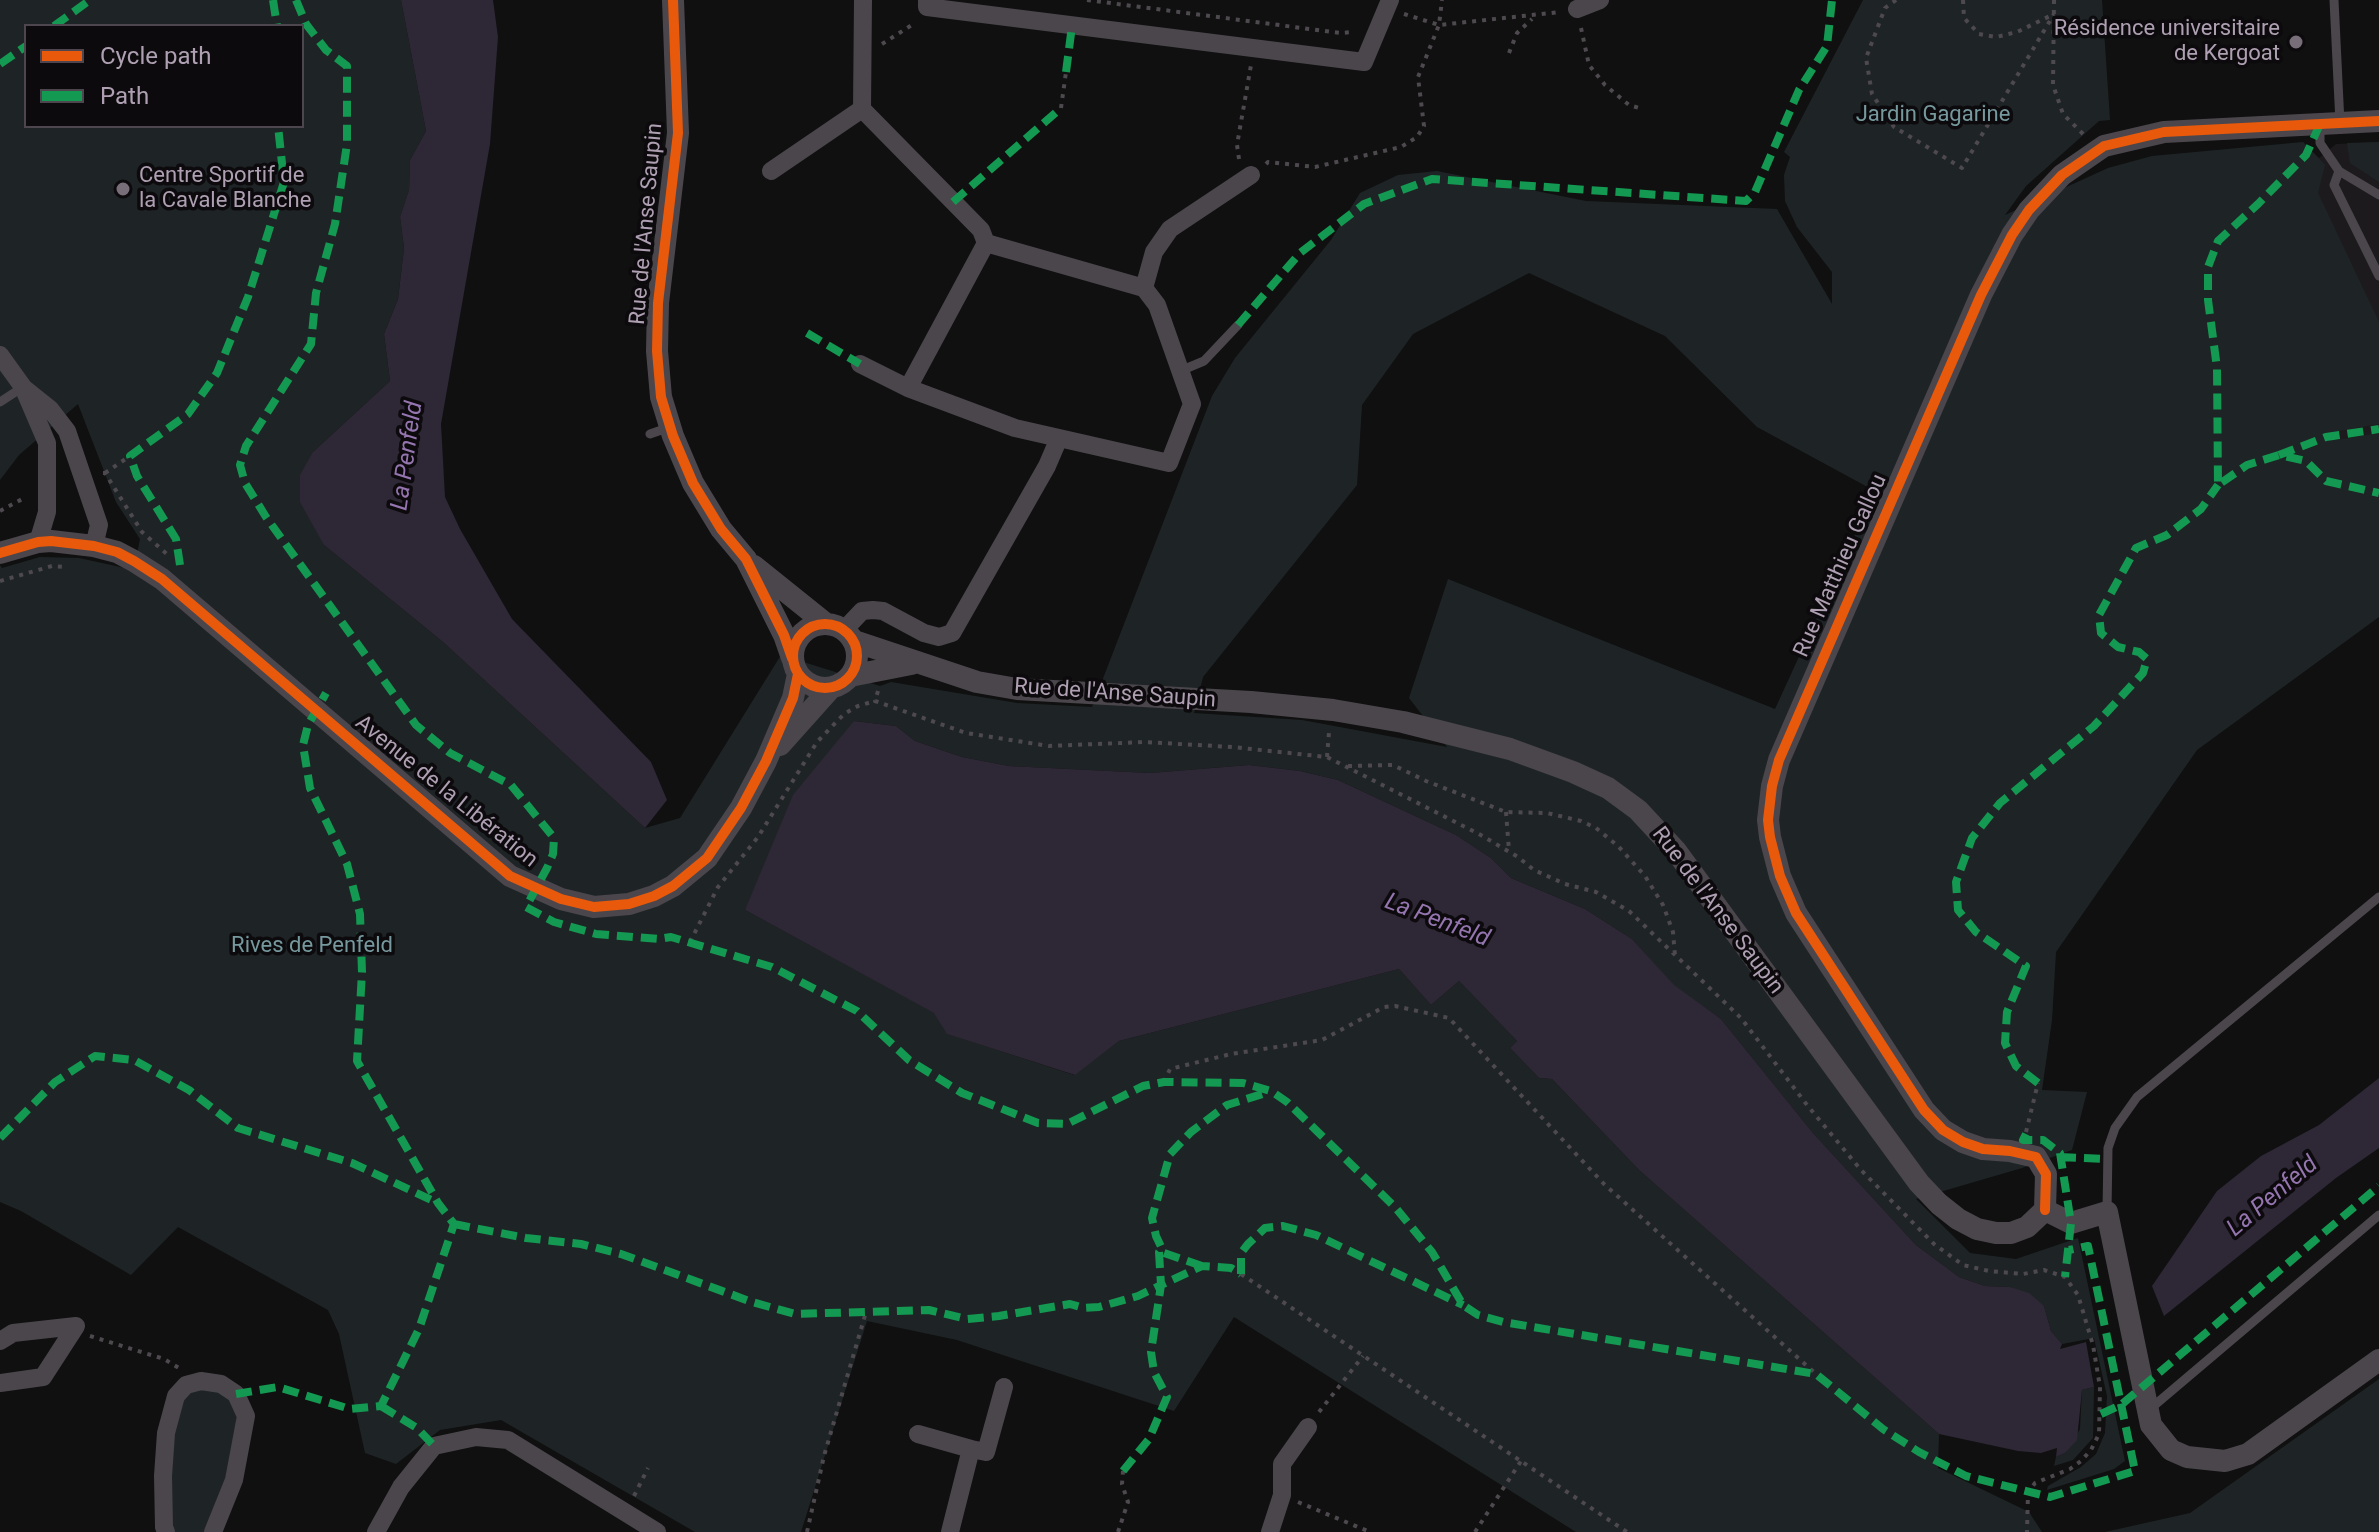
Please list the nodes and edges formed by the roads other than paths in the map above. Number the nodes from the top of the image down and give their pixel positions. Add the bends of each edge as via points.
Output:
1 (673, 0) edge
2 (863, 0) edge
3 (927, 0) edge
4 (1600, 0) edge
5 (2334, 0) edge
6 (1392, 6) edge
7 (1577, 9) road end
8 (862, 109) junction
9 (2379, 121) edge
10 (2330, 123) junction
11 (771, 171) dead end
12 (2339, 171) junction
13 (1251, 175) road end
14 (2379, 195) edge
15 (986, 243) junction
16 (2379, 276) edge
17 (1144, 288) junction
18 (1238, 325) dead end
19 (0, 355) edge
20 (860, 364) dead end
21 (1180, 371) junction
22 (23, 387) junction
23 (908, 388) junction
24 (0, 402) edge
25 (1059, 438) junction
26 (38, 542) junction
27 (94, 546) junction
28 (0, 553) edge
29 (746, 559) junction
30 (841, 631) junction
31 (917, 663) junction
32 (795, 666) junction
33 (841, 682) junction
34 (766, 761) junction
35 (2379, 897) edge
36 (2045, 1210) junction
37 (2107, 1212) junction
38 (2379, 1215) edge
39 (0, 1341) edge
40 (2379, 1360) edge
41 (0, 1383) edge
42 (1004, 1387) dead end
43 (2147, 1411) junction
44 (1308, 1427) road end
45 (918, 1434) dead end
46 (971, 1449) junction
47 (166, 1532) edge
48 (213, 1532) edge
49 (376, 1532) edge
50 (657, 1532) edge
51 (950, 1532) edge
52 (1270, 1532) edge

1 - 29 street, Rue de l'Anse Saupin via 678,133 662,255 660,430 721,529
2 - 8 street
3 - 6 street via 927,7 1364,62
4 - 7 street
5 - 10 lane
8 - 11 street
8 - 15 street via 981,230
9 - 10 street, Rue Matthieu Gallou
10 - 12 lane via 2320,143
10 - 36 street, Rue Matthieu Gallou via 2164,132 2104,146 2062,175 2029,210 1981,295 1779,760 1768,820 1780,876 1796,913 1924,1110 1963,1142 2036,1157 2046,1174
12 - 14 lane
12 - 16 lane via 2334,185
13 - 17 street via 1170,229 1154,252
15 - 17 street
15 - 23 street
17 - 21 street via 1157,305
18 - 21 lane via 1204,361
19 - 22 street
20 - 23 street
21 - 25 street via 1192,404 1169,463
22 - 24 lane
22 - 26 street via 47,443 47,512
22 - 27 street via 67,431 99,525
23 - 25 street via 1015,428
25 - 30 street via 952,633 924,633 873,610 862,611
26 - 27 street, Avenue de la Libération
26 - 28 street, Avenue de la Libération
27 - 34 street, Avenue de la Libération via 117,552 162,579 510,876 561,899 611,907 673,886 707,858 726,833
29 - 30 street, Rue de l'Anse Saupin
29 - 32 street, Rue de l'Anse Saupin
30 - 31 street, Rue de l'Anse Saupin
30 - 32 street via 814,625 798,637
30 - 33 street via 857,657
31 - 33 street, Rue de l'Anse Saupin
31 - 36 street, Rue de l'Anse Saupin via 1017,689 1251,702 1403,722 1510,749 1608,788 1638,810 1676,851 1939,1204 1977,1229 1996,1233 2027,1227
32 - 33 street via 810,684
32 - 34 street, Avenue de la Libération via 793,698
33 - 34 street, Avenue de la Libération
35 - 37 lane via 2137,1097 2108,1148
36 - 37 street via 2071,1223
37 - 43 street
38 - 43 lane
39 - 41 street via 13,1333 76,1326 43,1377
40 - 43 street via 2248,1454 2225,1461 2171,1450
42 - 46 street via 986,1452
44 - 52 street via 1282,1464 1282,1495
45 - 46 street
46 - 51 street
47 - 48 street via 166,1433 176,1396 186,1385 201,1381 221,1384 236,1394 246,1416 234,1480
49 - 50 street via 401,1487 434,1446 476,1437 508,1440

